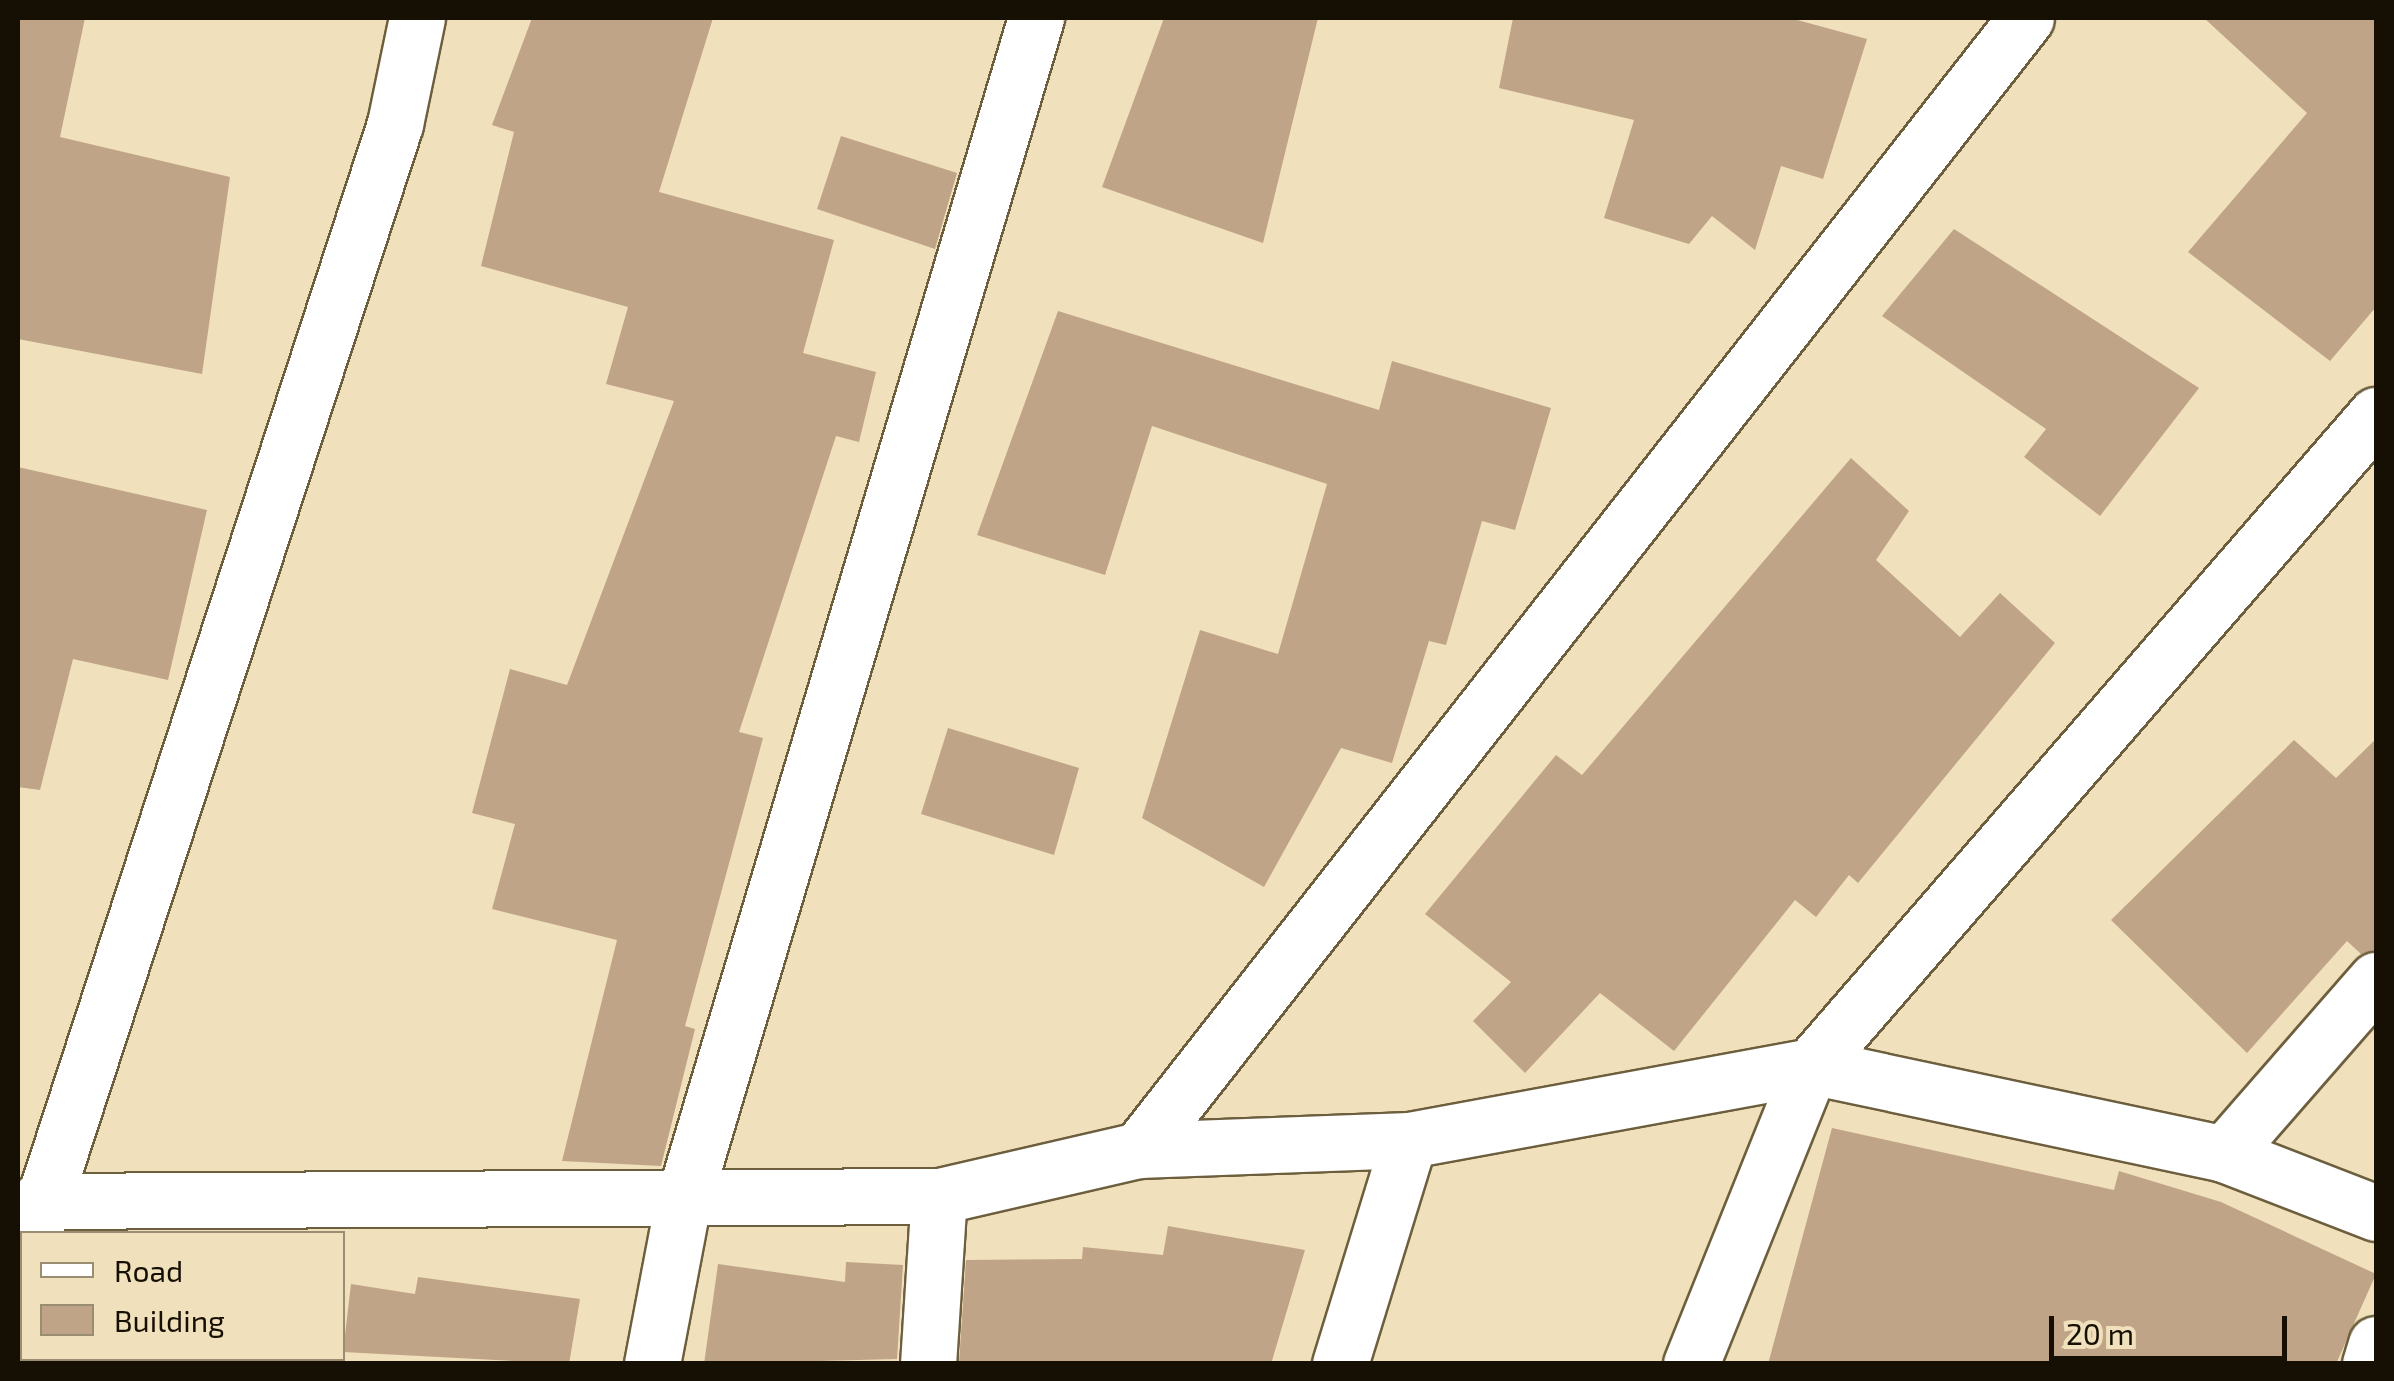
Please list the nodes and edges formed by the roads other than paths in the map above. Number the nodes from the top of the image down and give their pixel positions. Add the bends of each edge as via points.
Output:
1 (418, 18) edge
2 (1036, 18) edge
3 (2026, 18) edge
4 (2376, 414) edge
5 (2376, 980) edge
6 (1811, 1066) junction
7 (1408, 1140) junction
8 (1139, 1150) junction
9 (2224, 1154) junction
10 (938, 1196) junction
11 (682, 1202) junction
12 (2376, 1212) edge
13 (36, 1217) edge
14 (2376, 1344) edge
15 (652, 1364) edge
16 (928, 1364) edge
17 (1340, 1364) edge
18 (1691, 1364) edge
19 (2370, 1364) edge

1 - 13 street via 394,124
2 - 11 street
3 - 8 street
4 - 6 street
5 - 9 street
6 - 7 street
6 - 9 street
6 - 18 street
7 - 8 street
7 - 17 street
8 - 10 street
9 - 12 street
10 - 11 street
10 - 16 street
11 - 13 street
11 - 15 street
14 - 19 street

